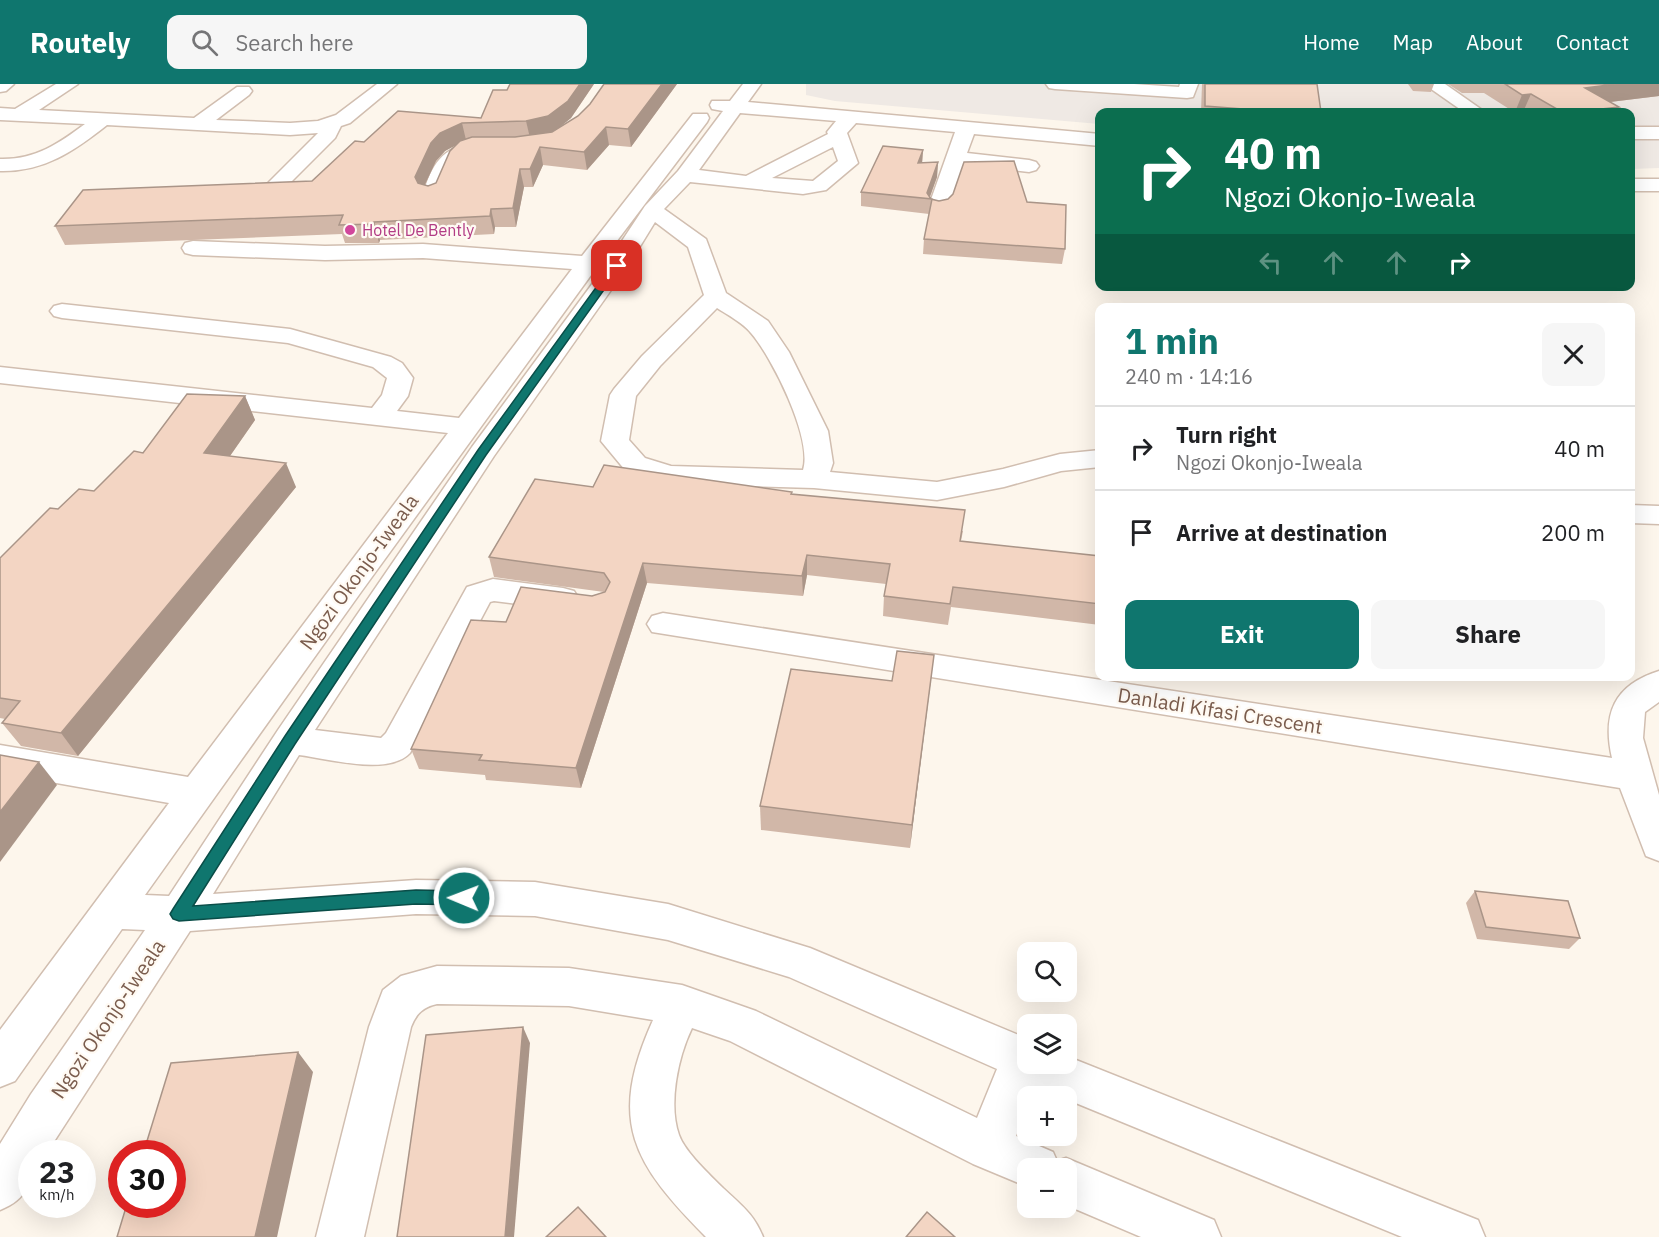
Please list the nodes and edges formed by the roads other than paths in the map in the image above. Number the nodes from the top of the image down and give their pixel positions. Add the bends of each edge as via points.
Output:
1 (5, 84) edge
2 (69, 84) edge
3 (388, 84) edge
4 (1055, 84) edge
5 (1064, 84) edge
6 (1189, 84) edge
7 (1433, 84) edge
8 (0, 87) edge
9 (243, 91) dead end
10 (788, 93) dead end
11 (729, 108) edge
12 (1470, 108) edge
13 (9, 115) edge
14 (102, 120) junction
15 (332, 124) junction
16 (842, 124) junction
17 (197, 125) junction
18 (770, 128) dead end
19 (966, 128) junction
20 (1635, 133) edge
21 (1659, 133) edge
22 (1095, 140) edge
23 (497, 147) edge
24 (955, 158) junction
25 (0, 165) edge
26 (1029, 166) dead end
27 (685, 175) junction
28 (749, 182) junction
29 (1635, 184) edge
30 (1659, 185) edge
31 (270, 192) edge
32 (432, 196) edge
33 (939, 208) edge
34 (652, 210) junction
35 (194, 248) edge
36 (602, 265) junction
37 (716, 296) junction
38 (62, 311) dead end
39 (0, 375) edge
40 (380, 416) junction
41 (467, 427) junction
42 (1095, 459) edge
43 (814, 479) junction
44 (1635, 514) edge
45 (1659, 514) edge
46 (596, 603) edge
47 (663, 624) dead end
48 (1659, 684) edge
49 (290, 740) junction
50 (0, 759) edge
51 (1634, 776) junction
52 (196, 793) junction
53 (1659, 845) edge
54 (111, 911) junction
55 (179, 914) junction
56 (682, 1005) junction
57 (1017, 1057) edge
58 (0, 1066) edge
59 (1021, 1074) edge
60 (1059, 1074) edge
61 (989, 1148) junction
62 (1017, 1160) edge
63 (1077, 1186) edge
64 (0, 1187) edge
65 (340, 1237) edge
66 (739, 1237) edge
67 (1197, 1237) edge
68 (1461, 1237) edge

1 - 8 street
2 - 13 street
3 - 15 street
4 - 5 street
5 - 6 street via 1187,93
7 - 12 street
9 - 17 street
10 - 16 street
11 - 16 street
11 - 27 street, Ngozi Okonjo-Iweala
11 - 36 street, Ngozi Okonjo-Iweala
13 - 14 street
14 - 17 street
14 - 25 street via 54,155 29,165
15 - 17 street via 290,129
15 - 31 street via 328,134
16 - 18 street
16 - 19 street
16 - 28 street
16 - 28 street via 848,163 819,186
19 - 22 street
19 - 24 street
20 - 21 street
23 - 32 street via 474,147 450,156
24 - 26 street
24 - 33 street
27 - 28 street
27 - 34 street, Ngozi Okonjo-Iweala
29 - 30 street
34 - 36 street, Ngozi Okonjo-Iweala
34 - 37 street via 698,244
35 - 36 street via 325,253 423,250
36 - 41 street, Ngozi Okonjo-Iweala
36 - 49 street, Ngozi Okonjo-Iweala
37 - 43 street via 759,326 777,352 815,431 819,463
37 - 43 street via 623,395 615,441 635,464 669,475
38 - 40 street via 290,336 382,362 400,378 396,396
39 - 40 street
40 - 41 street
41 - 52 street, Ngozi Okonjo-Iweala
42 - 43 street via 937,491
44 - 45 street
46 - 49 street via 484,591 478,595 391,750
47 - 51 street, Danladi Kifasi Crescent
48 - 51 street via 1629,706 1625,738
49 - 55 street, Ngozi Okonjo-Iweala
50 - 52 street
51 - 53 street
52 - 54 street, Ngozi Okonjo-Iweala
54 - 55 street
54 - 58 street, Ngozi Okonjo-Iweala
55 - 57 street via 416,897 546,901 668,922 796,961
55 - 64 street, Ngozi Okonjo-Iweala via 46,1110
56 - 61 street via 741,1025
56 - 65 street via 569,987 437,985 416,990 398,1004 390,1027
56 - 66 street via 660,1047 654,1076 658,1144
59 - 61 street
60 - 68 street
61 - 62 street
63 - 67 street

